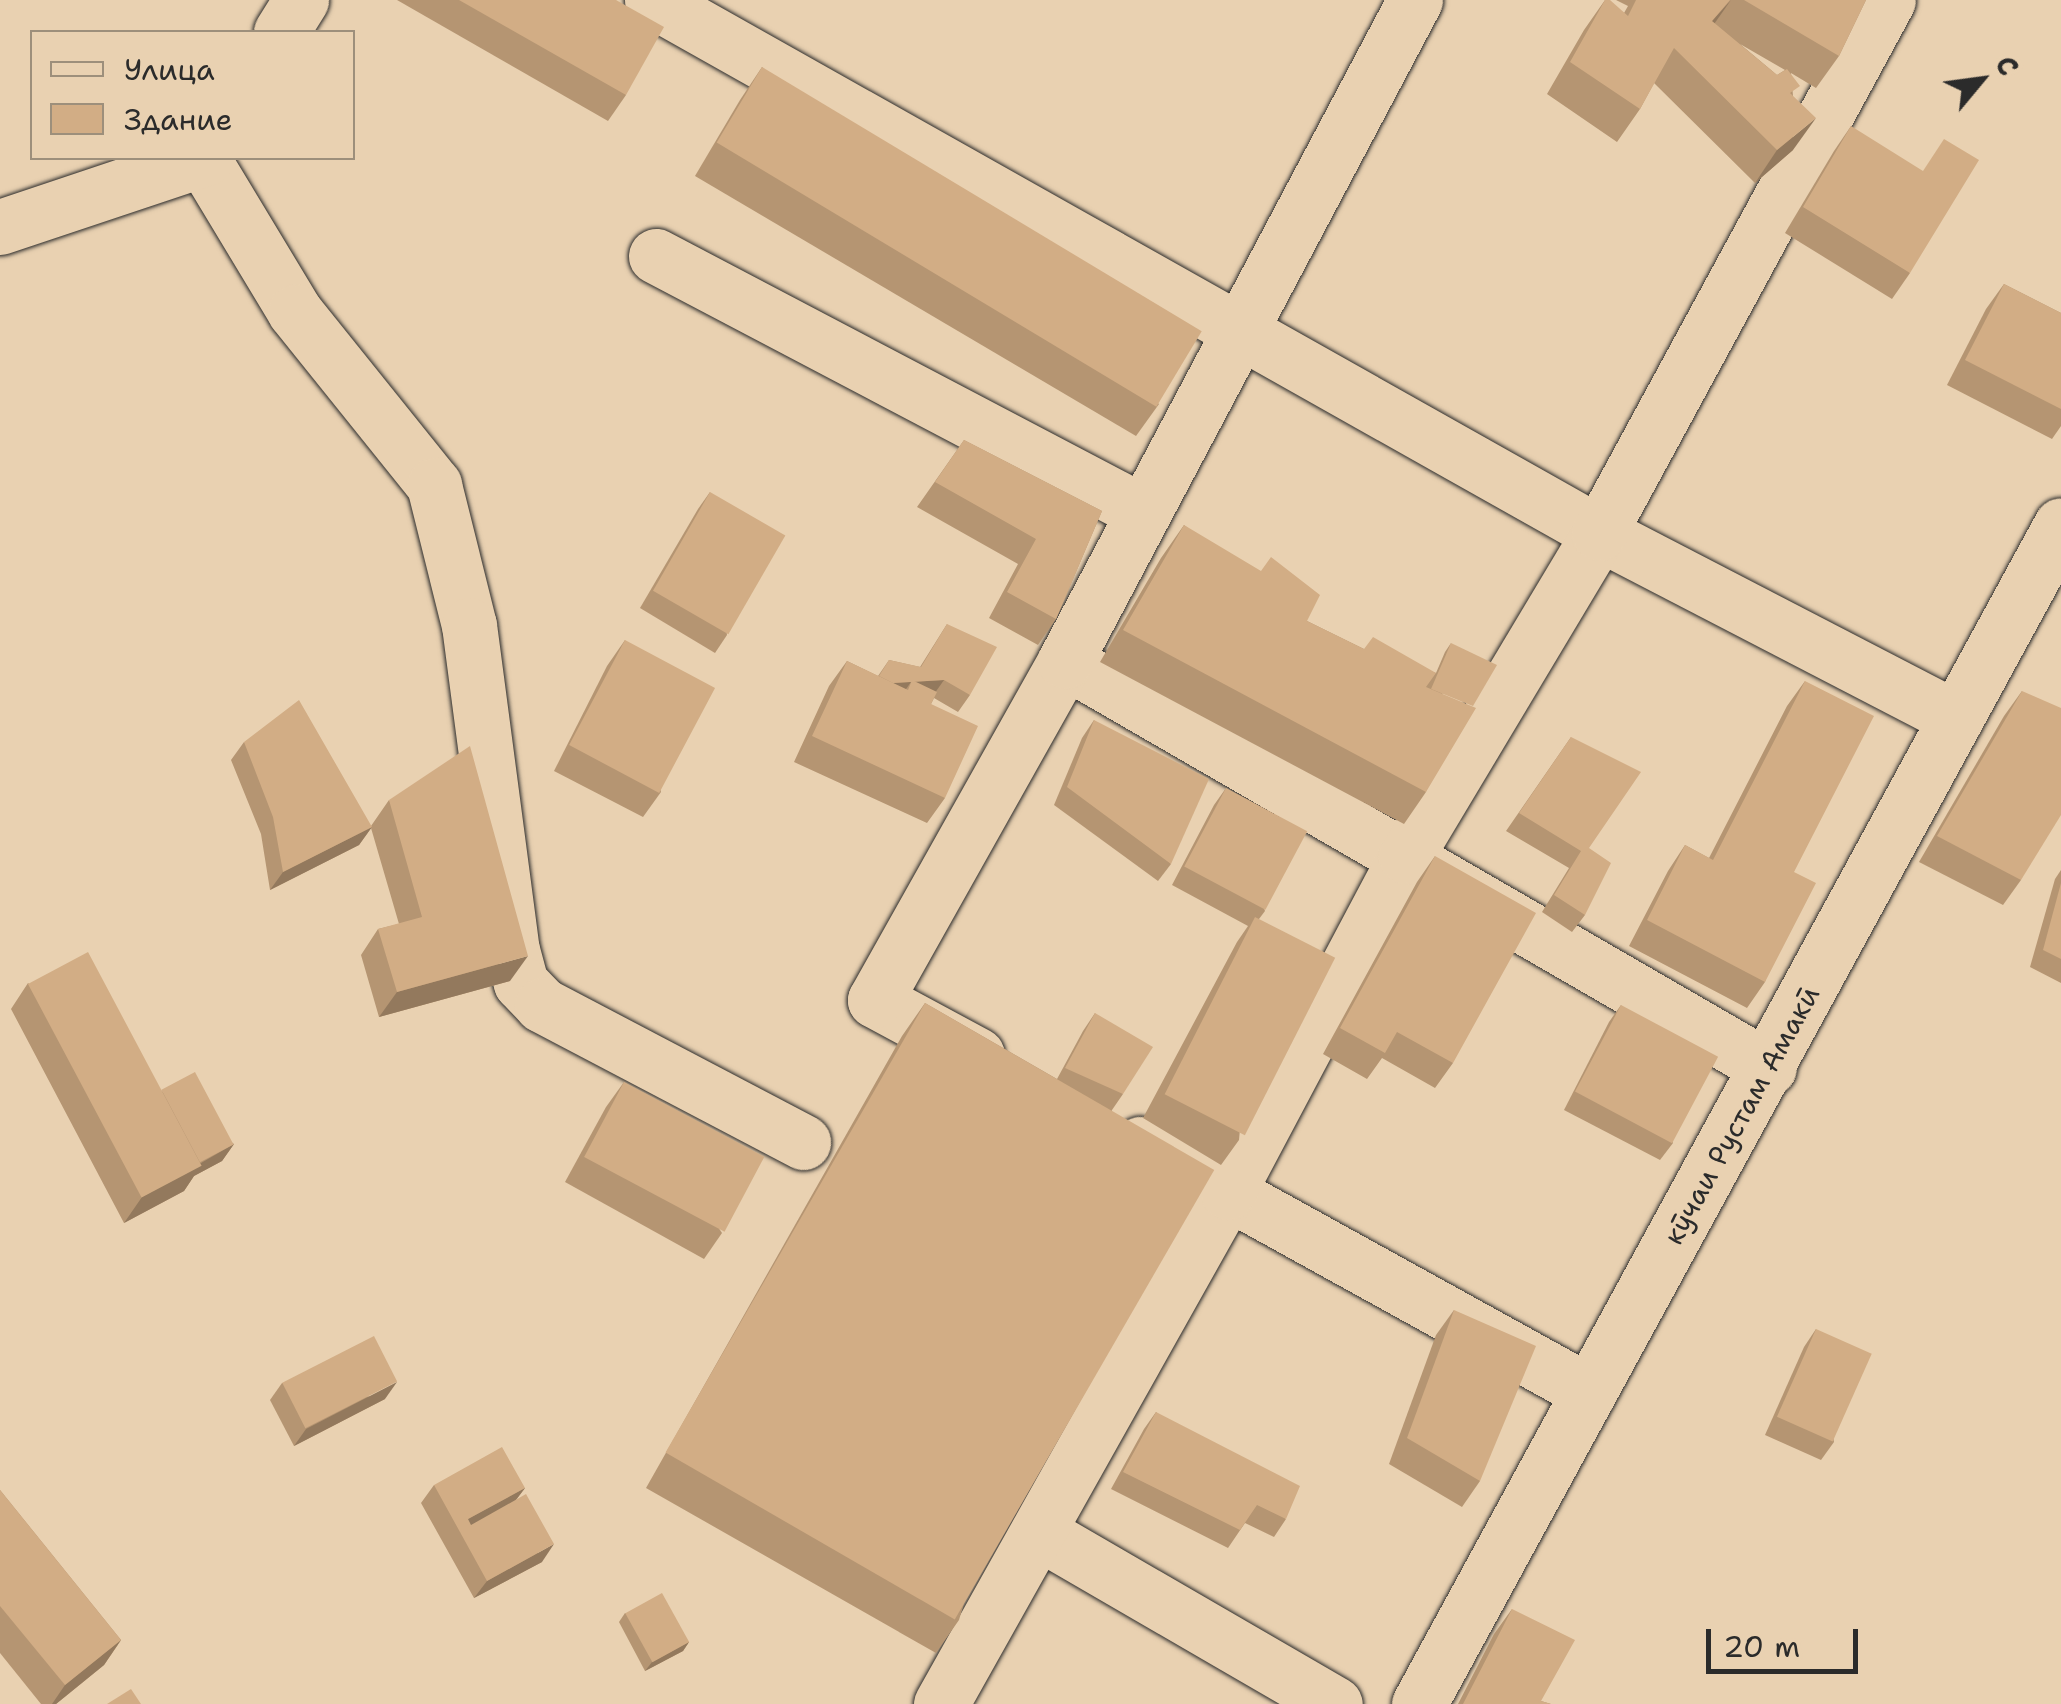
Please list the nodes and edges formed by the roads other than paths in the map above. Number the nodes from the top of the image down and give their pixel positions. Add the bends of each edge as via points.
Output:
1 (301, 0) edge
2 (652, 0) edge
3 (1415, 0) edge
4 (1888, 0) edge
5 (283, 30) edge
6 (202, 160) edge
7 (206, 160) edge
8 (0, 227) edge
9 (656, 256) dead end
10 (1238, 331) junction
11 (1143, 512) junction
12 (2061, 525) edge
13 (1599, 534) junction
14 (1065, 661) junction
15 (1956, 718) junction
16 (1406, 856) junction
17 (1769, 1068) junction
18 (1026, 1082) edge
19 (1093, 1119) edge
20 (803, 1142) dead end
21 (1228, 1192) junction
22 (1589, 1392) junction
23 (1038, 1532) junction
24 (941, 1704) edge
25 (1334, 1704) edge
26 (1419, 1704) edge

1 - 5 street
2 - 10 street
3 - 10 street
4 - 13 street
6 - 8 street
7 - 20 street via 295,312 434,485 469,625 521,983 542,1005
9 - 11 street
10 - 11 street
10 - 13 street
11 - 14 street
12 - 15 street, кӯчаи Рустам Амакӣ
13 - 15 street
13 - 16 street
14 - 16 street
14 - 18 street via 875,1000
15 - 17 street, кӯчаи Рустам Амакӣ
16 - 17 street
16 - 21 street
17 - 22 street, кӯчаи Рустам Амакӣ
19 - 21 street
21 - 22 street
21 - 23 street
22 - 26 street, кӯчаи Рустам Амакӣ
23 - 24 street
23 - 25 street

